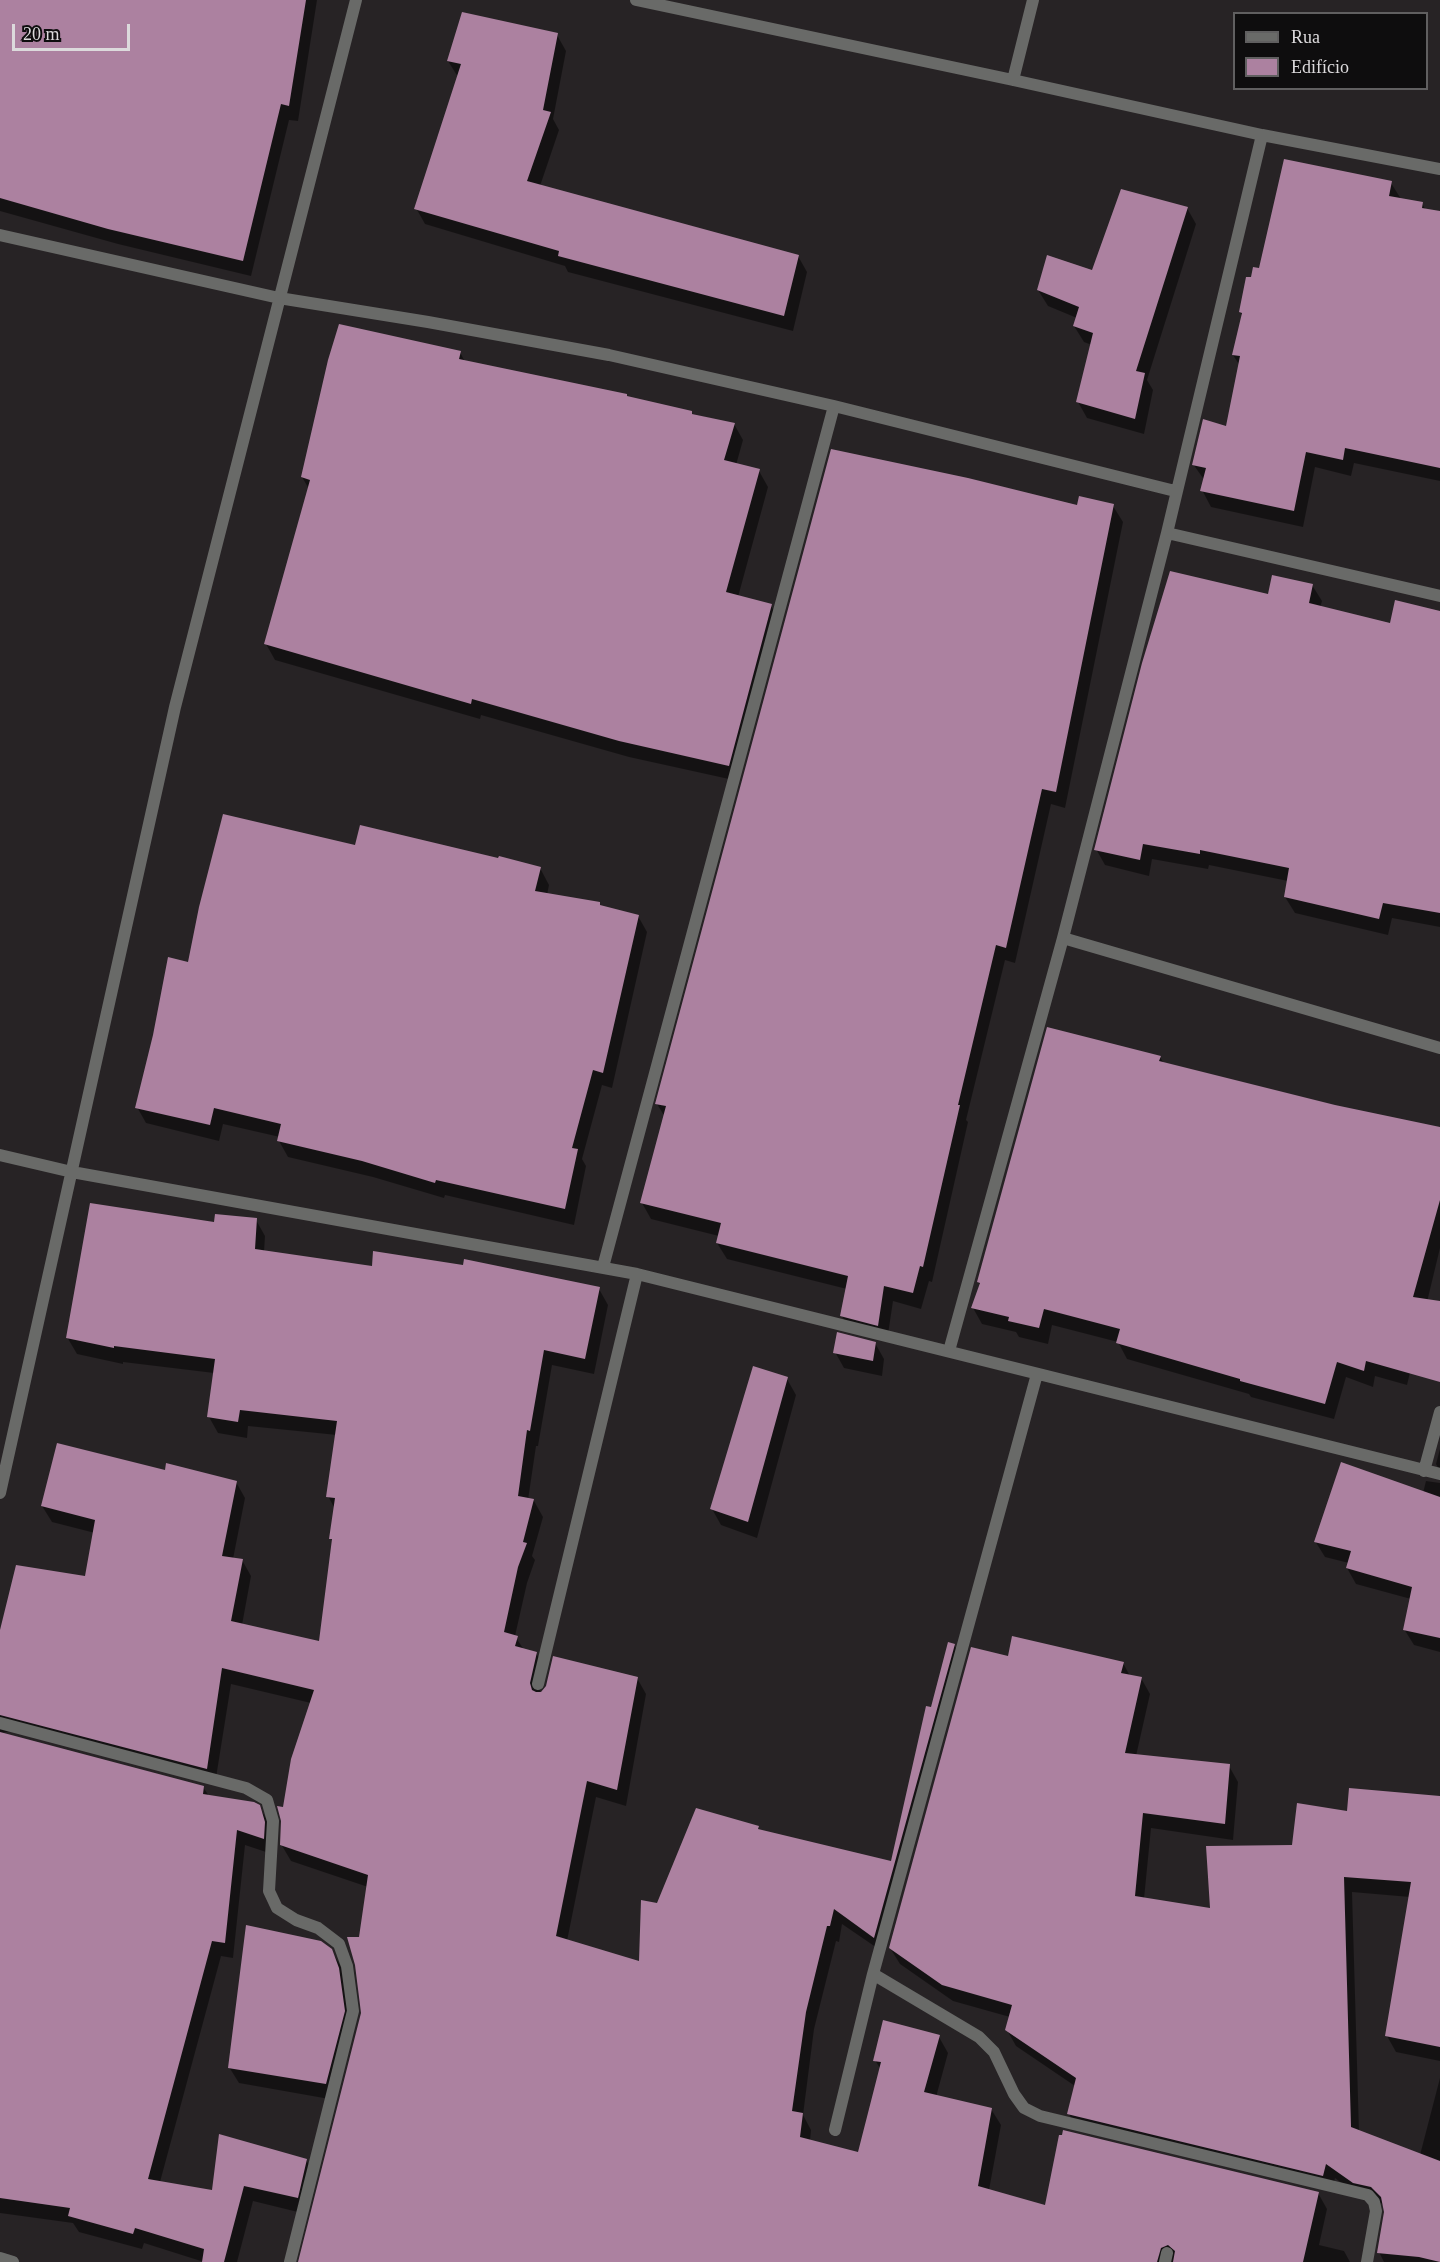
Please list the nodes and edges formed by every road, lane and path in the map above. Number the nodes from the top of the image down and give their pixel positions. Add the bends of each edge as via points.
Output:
1 (356, 0) edge
2 (636, 0) edge
3 (1033, 0) edge
4 (1013, 80) junction
5 (1262, 135) junction
6 (1440, 169) edge
7 (0, 234) edge
8 (279, 298) junction
9 (834, 406) junction
10 (1175, 491) junction
11 (1167, 533) junction
12 (1440, 596) edge
13 (1063, 938) junction
14 (1440, 1048) edge
15 (0, 1155) edge
16 (72, 1172) junction
17 (603, 1267) junction
18 (637, 1274) junction
19 (949, 1351) junction
20 (1037, 1374) junction
21 (1440, 1412) edge
22 (1424, 1471) junction
23 (1440, 1474) edge
24 (0, 1493) edge
25 (538, 1684) dead end
26 (0, 1723) edge
27 (873, 1974) junction
28 (835, 2130) dead end
29 (0, 2258) edge
30 (13, 2262) edge
31 (290, 2262) edge
32 (1367, 2262) edge

1 - 8 street
2 - 4 street
3 - 4 street
4 - 5 street
5 - 6 street
5 - 10 street
7 - 8 street
8 - 9 street via 609,355
8 - 16 street via 176,707
9 - 10 street
9 - 17 street
10 - 11 street
11 - 12 street
11 - 13 street
13 - 14 street
13 - 19 street
15 - 16 street
16 - 17 street
16 - 24 street
17 - 18 street
18 - 19 street
18 - 25 street
19 - 20 street
20 - 22 street
20 - 27 street
21 - 22 street
22 - 23 street
26 - 31 street via 246,1788 267,1800 273,1821 269,1891 277,1908 318,1928 339,1944 347,1966 353,2011
27 - 28 street
27 - 32 street via 979,2037 994,2052 1024,2108 1040,2116 1368,2195 1376,2211
29 - 30 street

